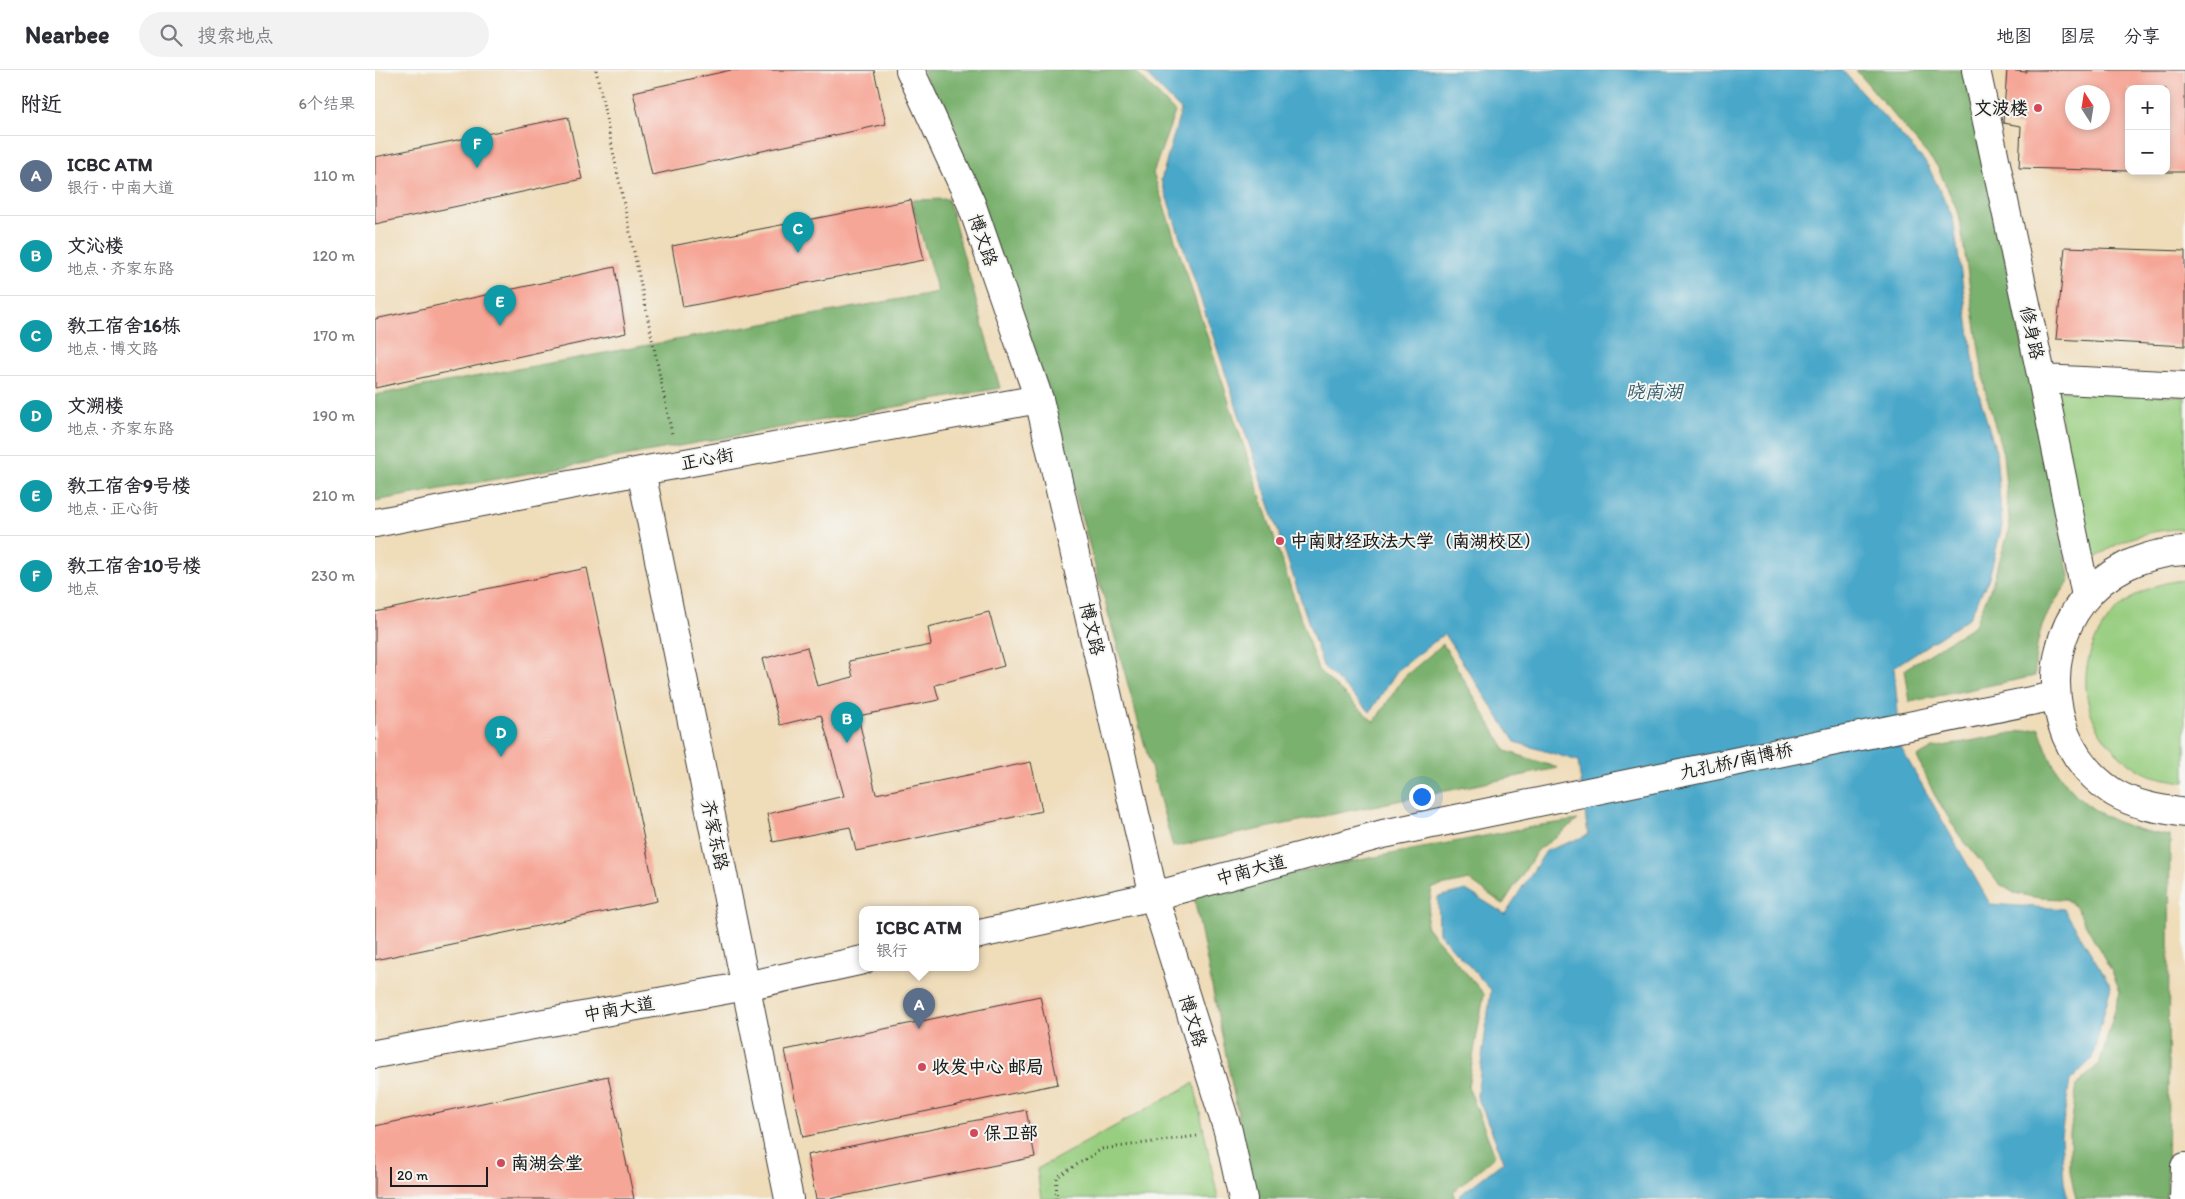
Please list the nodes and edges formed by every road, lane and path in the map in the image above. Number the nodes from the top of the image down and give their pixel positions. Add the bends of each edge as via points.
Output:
1 (596, 70) edge
2 (910, 70) edge
3 (1976, 70) edge
4 (2042, 379) junction
5 (2185, 386) edge
6 (1039, 399) junction
7 (679, 464) junction
8 (641, 471) junction
9 (375, 523) edge
10 (2185, 551) edge
11 (2086, 596) junction
12 (2055, 696) junction
13 (1527, 805) joint
14 (2185, 813) edge
15 (1153, 896) junction
16 (979, 934) edge
17 (859, 961) edge
18 (746, 986) junction
19 (375, 1054) edge
20 (1228, 1132) junction
21 (2185, 1168) edge
22 (789, 1199) edge
23 (1056, 1199) edge
24 (1243, 1199) edge
25 (2184, 1199) edge

1 - 7 path
2 - 6 street, 博文路 via 971,204
3 - 4 street, 修身路
4 - 5 street
4 - 11 street, 修身路
6 - 7 street, 正心街
6 - 15 street, 博文路
7 - 8 street, 正心街
8 - 9 street, 正心街
8 - 18 street, 齐家东路
10 - 11 street via 2155,554 2133,561
11 - 12 street via 2067,623 2057,654
12 - 13 street, 九孔桥/南博桥
12 - 14 street via 2061,727 2070,746 2097,779 2132,802
13 - 15 street, 中南大道 via 1383,834
15 - 16 street, 中南大道
15 - 20 street, 博文路
17 - 18 street, 中南大道
18 - 19 street, 中南大道
18 - 22 street, 齐家东路
20 - 23 path via 1102,1149 1057,1177
20 - 24 street, 博文路
21 - 25 street

